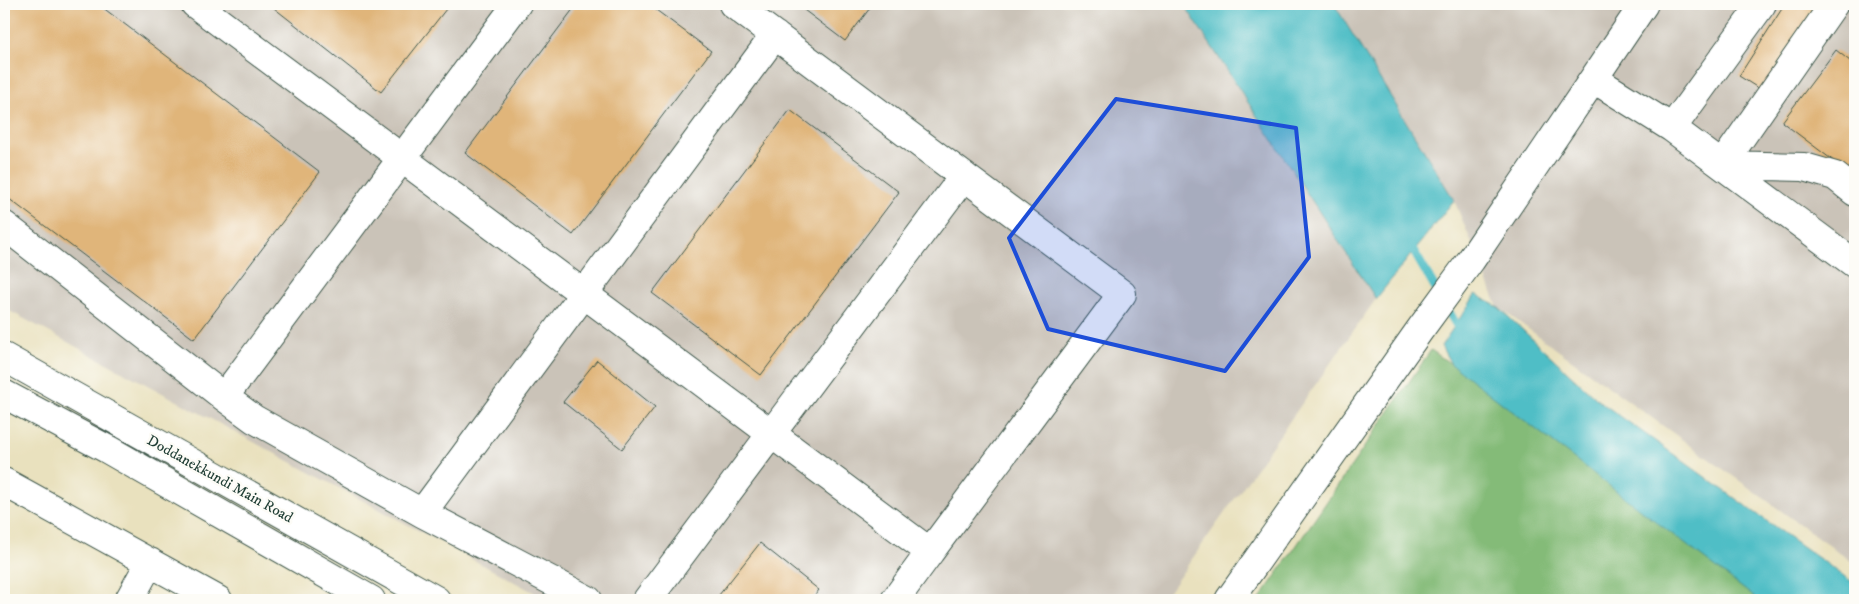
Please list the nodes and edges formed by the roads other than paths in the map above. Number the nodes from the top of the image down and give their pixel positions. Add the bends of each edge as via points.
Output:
1 (195, 4) edge
2 (517, 4) edge
3 (733, 4) edge
4 (1644, 4) edge
5 (1762, 4) edge
6 (1834, 4) edge
7 (775, 35) junction
8 (1594, 79) junction
9 (1672, 128) junction
10 (402, 158) junction
11 (1722, 165) junction
12 (964, 176) junction
13 (1855, 192) edge
14 (4, 225) edge
15 (1855, 264) edge
16 (584, 294) junction
17 (4, 357) edge
18 (4, 394) edge
19 (224, 397) junction
20 (772, 434) junction
21 (4, 482) edge
22 (422, 513) junction
23 (930, 552) junction
24 (150, 562) junction
25 (129, 600) edge
26 (218, 600) edge
27 (371, 600) edge
28 (436, 600) edge
29 (588, 600) edge
30 (647, 600) edge
31 (895, 600) edge
32 (1229, 600) edge

1 - 10 street
2 - 10 street
3 - 7 street
4 - 8 street
5 - 9 street
6 - 11 street
7 - 12 street
7 - 16 street
8 - 9 street
8 - 32 street via 1471,260
9 - 11 street
10 - 16 street
10 - 19 street
11 - 13 street via 1804,167 1836,176
11 - 15 street
12 - 20 street
12 - 23 street via 1122,294
14 - 19 street
16 - 20 street
16 - 22 street
17 - 28 street, Doddanekkundi Main Road
18 - 27 street, Doddanekkundi Main Road
19 - 22 street via 254,419
20 - 23 street
20 - 30 street
21 - 24 street
22 - 29 street
23 - 31 street
24 - 25 street
24 - 26 street

